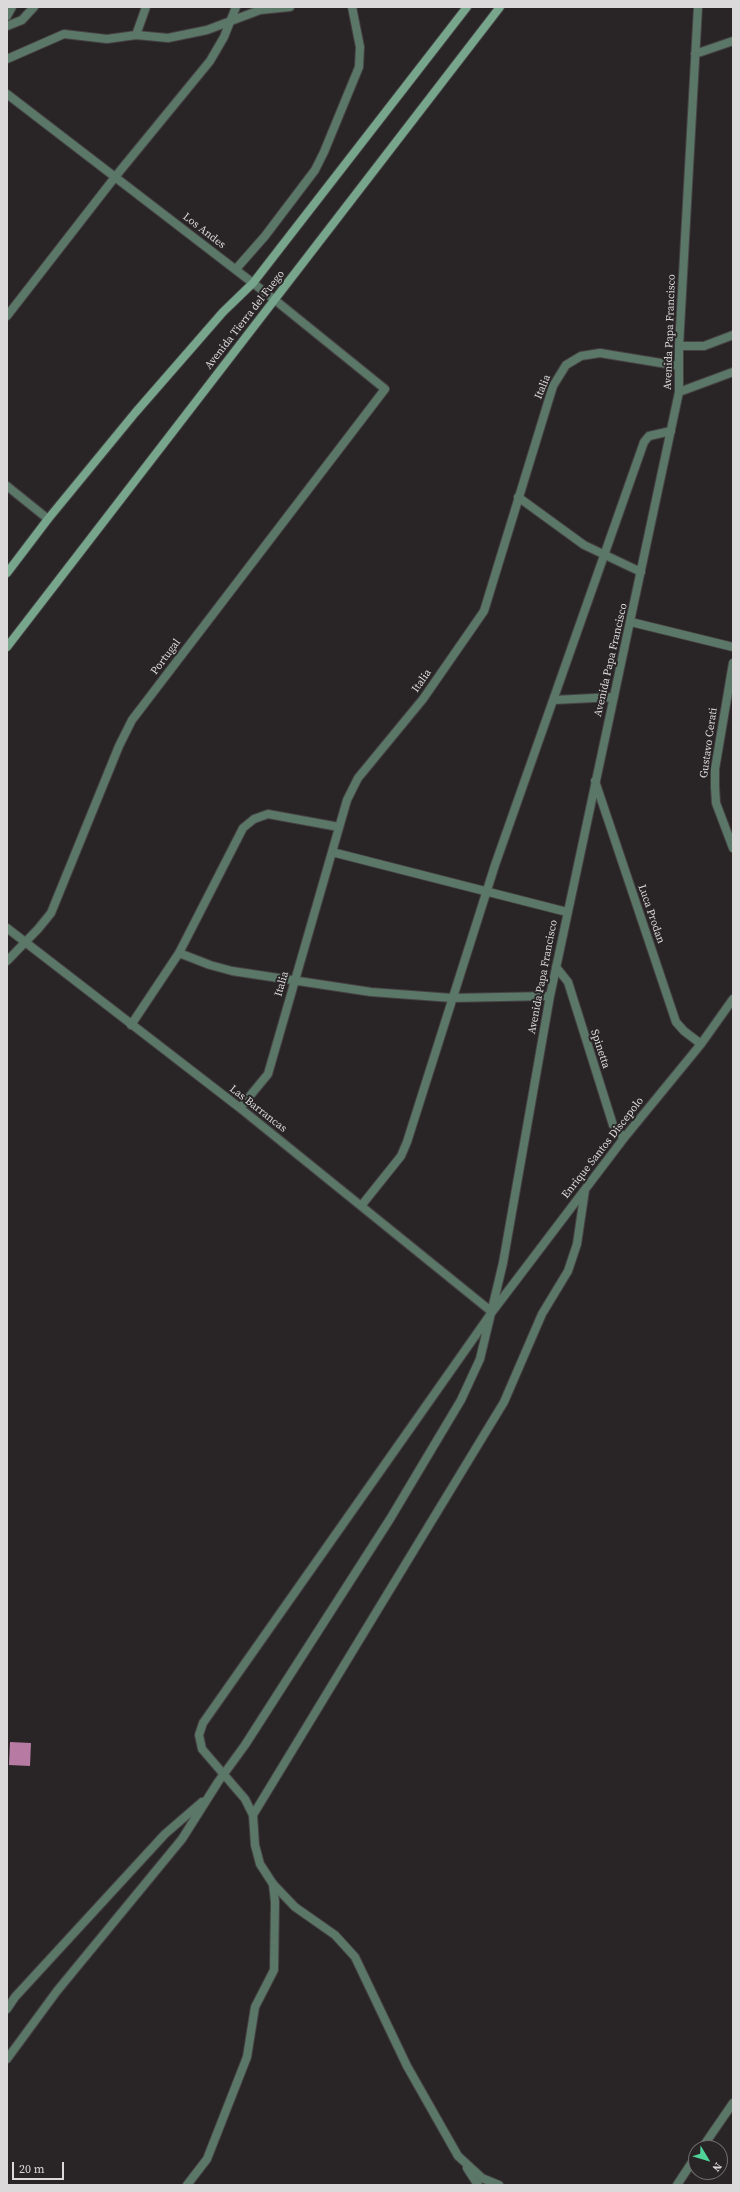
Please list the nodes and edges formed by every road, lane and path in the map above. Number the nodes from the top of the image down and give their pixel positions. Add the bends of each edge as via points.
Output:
1 (12, 7) edge
2 (34, 7) edge
3 (146, 7) edge
4 (236, 7) edge
5 (290, 7) edge
6 (352, 7) edge
7 (467, 7) edge
8 (500, 7) edge
9 (698, 7) edge
10 (7, 16) edge
11 (231, 22) junction
12 (7, 26) edge
13 (136, 35) junction
14 (733, 41) edge
15 (695, 54) junction
16 (7, 59) edge
17 (7, 94) edge
18 (115, 177) junction
19 (236, 269) junction
20 (253, 283) junction
21 (275, 300) junction
22 (7, 316) edge
23 (733, 335) edge
24 (679, 346) junction
25 (679, 366) junction
26 (733, 372) edge
27 (385, 389) joint
28 (679, 392) junction
29 (671, 431) junction
30 (7, 486) edge
31 (518, 497) junction
32 (48, 519) junction
33 (605, 556) junction
34 (641, 572) junction
35 (7, 573) edge
36 (631, 622) junction
37 (7, 647) edge
38 (733, 647) edge
39 (733, 663) edge
40 (614, 697) junction
41 (554, 700) junction
42 (595, 781) junction
43 (339, 827) junction
44 (733, 848) edge
45 (332, 852) junction
46 (487, 892) junction
47 (567, 912) junction
48 (7, 928) edge
49 (25, 942) junction
50 (179, 953) junction
51 (7, 961) edge
52 (556, 967) junction
53 (295, 979) junction
54 (550, 996) junction
55 (452, 998) junction
56 (733, 999) edge
57 (131, 1025) junction
58 (700, 1044) junction
59 (240, 1108) junction
60 (624, 1138) junction
61 (585, 1189) junction
62 (361, 1206) junction
63 (492, 1312) junction
64 (222, 1775) junction
65 (208, 1796) junction
66 (253, 1815) junction
67 (273, 1884) junction
68 (7, 2009) edge
69 (7, 2059) edge
70 (733, 2103) edge
71 (708, 2140) edge
72 (462, 2159) junction
73 (688, 2168) edge
74 (187, 2185) edge
75 (478, 2185) edge
76 (499, 2185) edge
77 (677, 2185) edge

1 - 10 street
2 - 12 street via 22,20
3 - 13 street
4 - 11 street
5 - 11 street via 260,10
6 - 19 street via 360,47 359,67 324,152 314,170 265,236
7 - 20 street, Avenida Tierra del Fuego
8 - 21 street, Avenida Tierra del Fuego
9 - 15 street, Avenida Papa Francisco
11 - 13 street via 168,38
11 - 18 street via 210,61
13 - 16 street via 107,39 64,34
14 - 15 street
15 - 24 street, Avenida Papa Francisco
17 - 18 street, Los Andes
18 - 19 street, Los Andes
18 - 22 street
19 - 20 street, Los Andes
20 - 21 street, Los Andes
20 - 32 street, Avenida Tierra del Fuego via 223,312 164,379
21 - 27 street, Los Andes
21 - 37 street, Avenida Tierra del Fuego
23 - 24 street via 704,346
24 - 25 street, Avenida Papa Francisco
25 - 28 street, Avenida Papa Francisco
25 - 31 street, Italia via 600,353 581,356 566,365 553,386
26 - 28 street
27 - 49 street, Portugal via 132,720 51,913
28 - 29 street, Avenida Papa Francisco
29 - 33 street via 649,436 644,442
29 - 34 street, Avenida Papa Francisco
30 - 32 street
31 - 33 street via 584,545
31 - 43 street, Italia via 493,588 484,611 423,699 358,778 347,800
32 - 35 street, Avenida Tierra del Fuego
33 - 34 street
33 - 41 street
34 - 36 street, Avenida Papa Francisco
36 - 38 street
36 - 40 street, Avenida Papa Francisco
39 - 44 street, Gustavo Cerati via 715,769 715,787 716,803
40 - 41 street
40 - 42 street, Avenida Papa Francisco
41 - 46 street
42 - 47 street, Avenida Papa Francisco
42 - 58 street, Luca Prodan via 676,1022
43 - 45 street, Italia
43 - 50 street via 268,814 248,823 243,828
45 - 46 street
45 - 53 street, Italia
46 - 47 street
46 - 55 street
47 - 52 street, Avenida Papa Francisco
48 - 49 street, Las Barrancas
49 - 51 street, Portugal
49 - 57 street, Las Barrancas
50 - 53 street via 232,970
50 - 57 street
52 - 54 street, Avenida Papa Francisco
52 - 60 street, Spinetta via 568,982 613,1125
53 - 55 street via 371,992
53 - 59 street, Italia via 268,1074
54 - 55 street
54 - 63 street, Avenida Papa Francisco
55 - 62 street via 401,1156
56 - 58 street, Enrique Santos Discepolo
57 - 59 street, Las Barrancas
58 - 60 street, Enrique Santos Discepolo
59 - 62 street, Las Barrancas
60 - 61 street, Enrique Santos Discepolo
61 - 63 street, Enrique Santos Discepolo
61 - 66 street via 577,1244 568,1271 542,1314 504,1402
62 - 63 street, Las Barrancas
63 - 64 street, Avenida Papa Francisco via 480,1359 461,1400 390,1519 245,1745
63 - 64 street, Enrique Santos Discepolo via 203,1723 199,1735 202,1749
64 - 65 street, Avenida Papa Francisco
64 - 66 street, Enrique Santos Discepolo via 245,1799
65 - 68 street via 165,1834 20,1991
65 - 69 street via 182,1839 57,1991
66 - 67 street via 255,1845 260,1864
67 - 72 street via 295,1907 335,1935 355,1957 407,2066
67 - 74 street via 274,1970 255,2007 247,2057 207,2159
70 - 71 street
72 - 75 street
72 - 76 street via 482,2178
73 - 77 street

